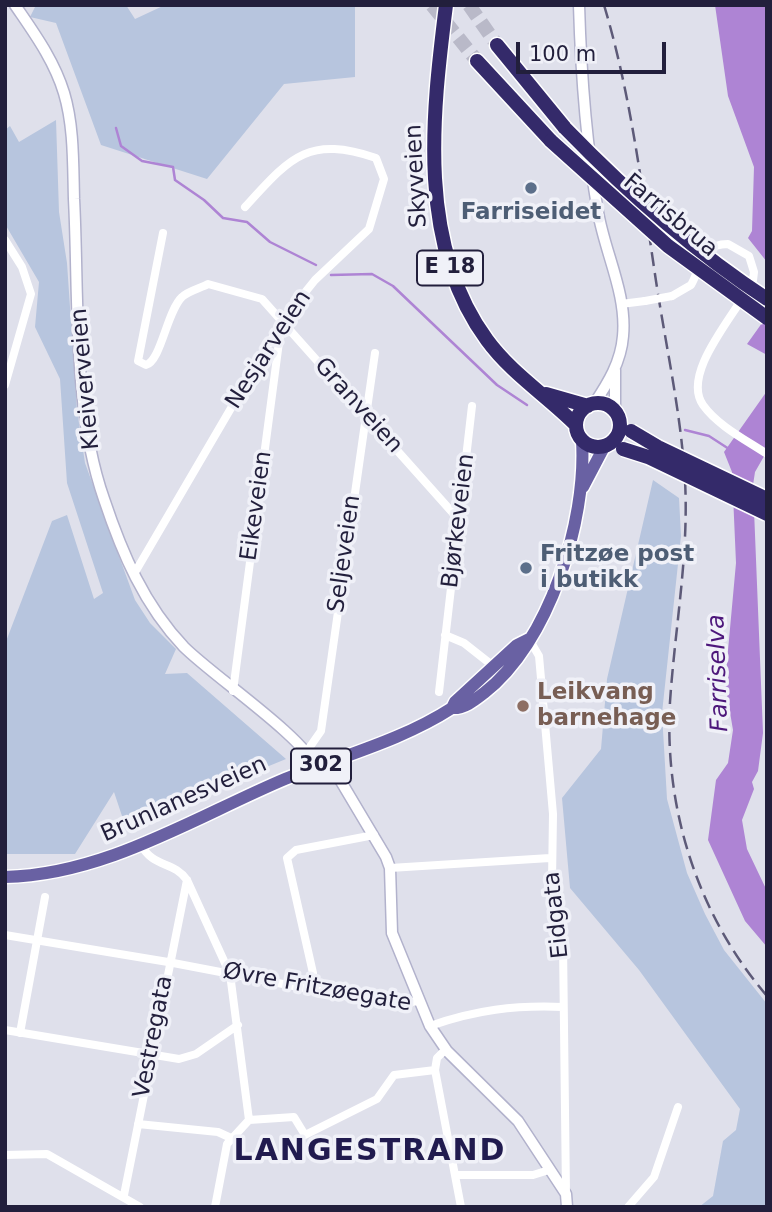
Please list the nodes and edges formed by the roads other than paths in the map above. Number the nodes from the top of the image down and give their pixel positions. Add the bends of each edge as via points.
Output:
1 (15, 5) edge
2 (446, 5) edge
3 (579, 5) edge
4 (496, 45) tunnel mouth
5 (477, 61) tunnel mouth
6 (245, 207) dead end
7 (163, 233) dead end
8 (5, 240) edge
9 (767, 299) edge
10 (621, 304) junction
11 (767, 318) edge
12 (282, 321) junction
13 (376, 353) dead end
14 (615, 370) junction
15 (5, 385) edge
16 (545, 394) junction
17 (591, 405) junction
18 (472, 406) dead end
19 (364, 414) junction
20 (617, 415) junction
21 (576, 425) junction
22 (582, 441) junction
23 (612, 447) junction
24 (766, 454) edge
25 (583, 487) junction
26 (767, 499) edge
27 (767, 513) edge
28 (460, 521) junction
29 (134, 574) junction
30 (445, 635) junction
31 (529, 639) junction
32 (499, 672) junction
33 (233, 691) junction
34 (439, 692) dead end
35 (307, 751) junction
36 (330, 762) junction
37 (316, 768) junction
38 (374, 835) junction
39 (140, 843) junction
40 (550, 858) junction
41 (390, 868) junction
42 (5, 877) edge
43 (187, 880) junction
44 (44, 897) dead end
45 (5, 935) edge
46 (35, 940) junction
47 (168, 962) junction
48 (230, 974) junction
49 (312, 990) junction
50 (418, 1001) junction
51 (562, 1007) junction
52 (238, 1025) junction
53 (430, 1026) junction
54 (5, 1030) edge
55 (20, 1033) junction
56 (446, 1049) junction
57 (150, 1056) junction
58 (435, 1070) junction
59 (678, 1107) dead end
60 (249, 1120) junction
61 (138, 1124) junction
62 (231, 1138) junction
63 (5, 1155) edge
64 (549, 1170) junction
65 (454, 1175) junction
66 (566, 1194) junction
67 (126, 1200) edge
68 (141, 1207) edge
69 (215, 1207) edge
70 (461, 1207) edge
71 (567, 1207) edge
72 (628, 1207) edge

1 - 29 street, Kleiverveien via 51,61 65,96 90,442 103,496
2 - 16 highway, Skyveien / E 18 via 435,135 445,249 461,297 488,342
3 - 10 street via 581,85 590,157 600,225
4 - 9 highway, Farrisbrua, bridge via 605,169 678,234
5 - 11 highway, Farrisbrua, bridge via 551,141 668,246
6 - 12 street, Nesjarveien via 308,150 340,149 376,158 384,179 369,229 315,280
7 - 12 street, Granveien via 138,361 151,364 183,296 208,284 262,299
8 - 15 street via 22,267 31,294
10 - 14 street via 623,340
10 - 24 street, bridge via 673,296 691,285 702,255 718,245 735,246 749,256 754,272 749,289 698,378 701,401 722,423
12 - 19 street, Granveien
12 - 29 street, Nesjarveien
12 - 33 street, Eikeveien
13 - 19 street, Seljeveien
14 - 17 street
14 - 20 street
16 - 17 highway, Skyveien / E 18
16 - 21 highway, Skyveien / E 18
17 - 20 highway, E 18 via 605,405
17 - 21 highway via 581,411
18 - 28 street, Bjørkeveien
19 - 28 street, Granveien
19 - 35 street, Seljeveien via 321,731
20 - 23 highway via 618,433
20 - 26 highway, E 18, bridge via 631,431 658,447
21 - 22 highway, E 18
22 - 23 highway
22 - 25 main road, Brunlanesveien / 302
23 - 25 main road, Brunlanesveien / 302
23 - 27 highway, bridge via 648,457
25 - 31 main road, Brunlanesveien / 302 via 560,572
28 - 30 street, Bjørkeveien
29 - 33 street, Kleiverveien via 159,620
30 - 32 street via 464,643
30 - 34 street, Bjørkeveien
31 - 32 main road, Brunlanesveien / 302 via 527,648
31 - 40 street, Eidgata via 539,656 553,814
32 - 36 main road, Brunlanesveien / 302 via 460,709 452,708 408,733
33 - 35 street, Kleiverveien
35 - 37 street, Kleiverveien
36 - 37 main road, Brunlanesveien / 302
36 - 38 street
37 - 39 main road, Brunlanesveien / 302
38 - 41 street
38 - 49 street via 296,850 286,858 313,973
39 - 42 main road, Brunlanesveien / 302 via 73,869
39 - 43 street via 152,861 177,870
40 - 41 street
40 - 51 street, Eidgata via 563,943
41 - 50 street via 392,933
43 - 47 street, Vestregata
43 - 48 street
44 - 46 street
45 - 46 street, Øvre Fritzøegate
46 - 47 street, Øvre Fritzøegate
46 - 55 street
47 - 48 street, Øvre Fritzøegate
47 - 57 street, Vestregata
48 - 49 street, Øvre Fritzøegate
48 - 52 street
49 - 50 street, Øvre Fritzøegate via 393,1005
50 - 53 street, Øvre Fritzøegate
51 - 53 street via 515,1005
51 - 66 street, Eidgata
52 - 57 street via 188,1057
52 - 60 street
53 - 56 street, Øvre Fritzøegate
54 - 55 street
55 - 57 street
56 - 58 street
56 - 64 street, Øvre Fritzøegate via 519,1121
57 - 61 street, Vestregata
58 - 60 street via 394,1075 377,1099 305,1135 294,1117
58 - 65 street
59 - 72 street via 654,1177
60 - 62 street
61 - 62 street via 218,1132
61 - 67 street, Vestregata
62 - 69 street
63 - 67 street via 47,1154
64 - 65 street via 533,1175
64 - 66 street, Øvre Fritzøegate
65 - 70 street
66 - 71 street
67 - 68 street

